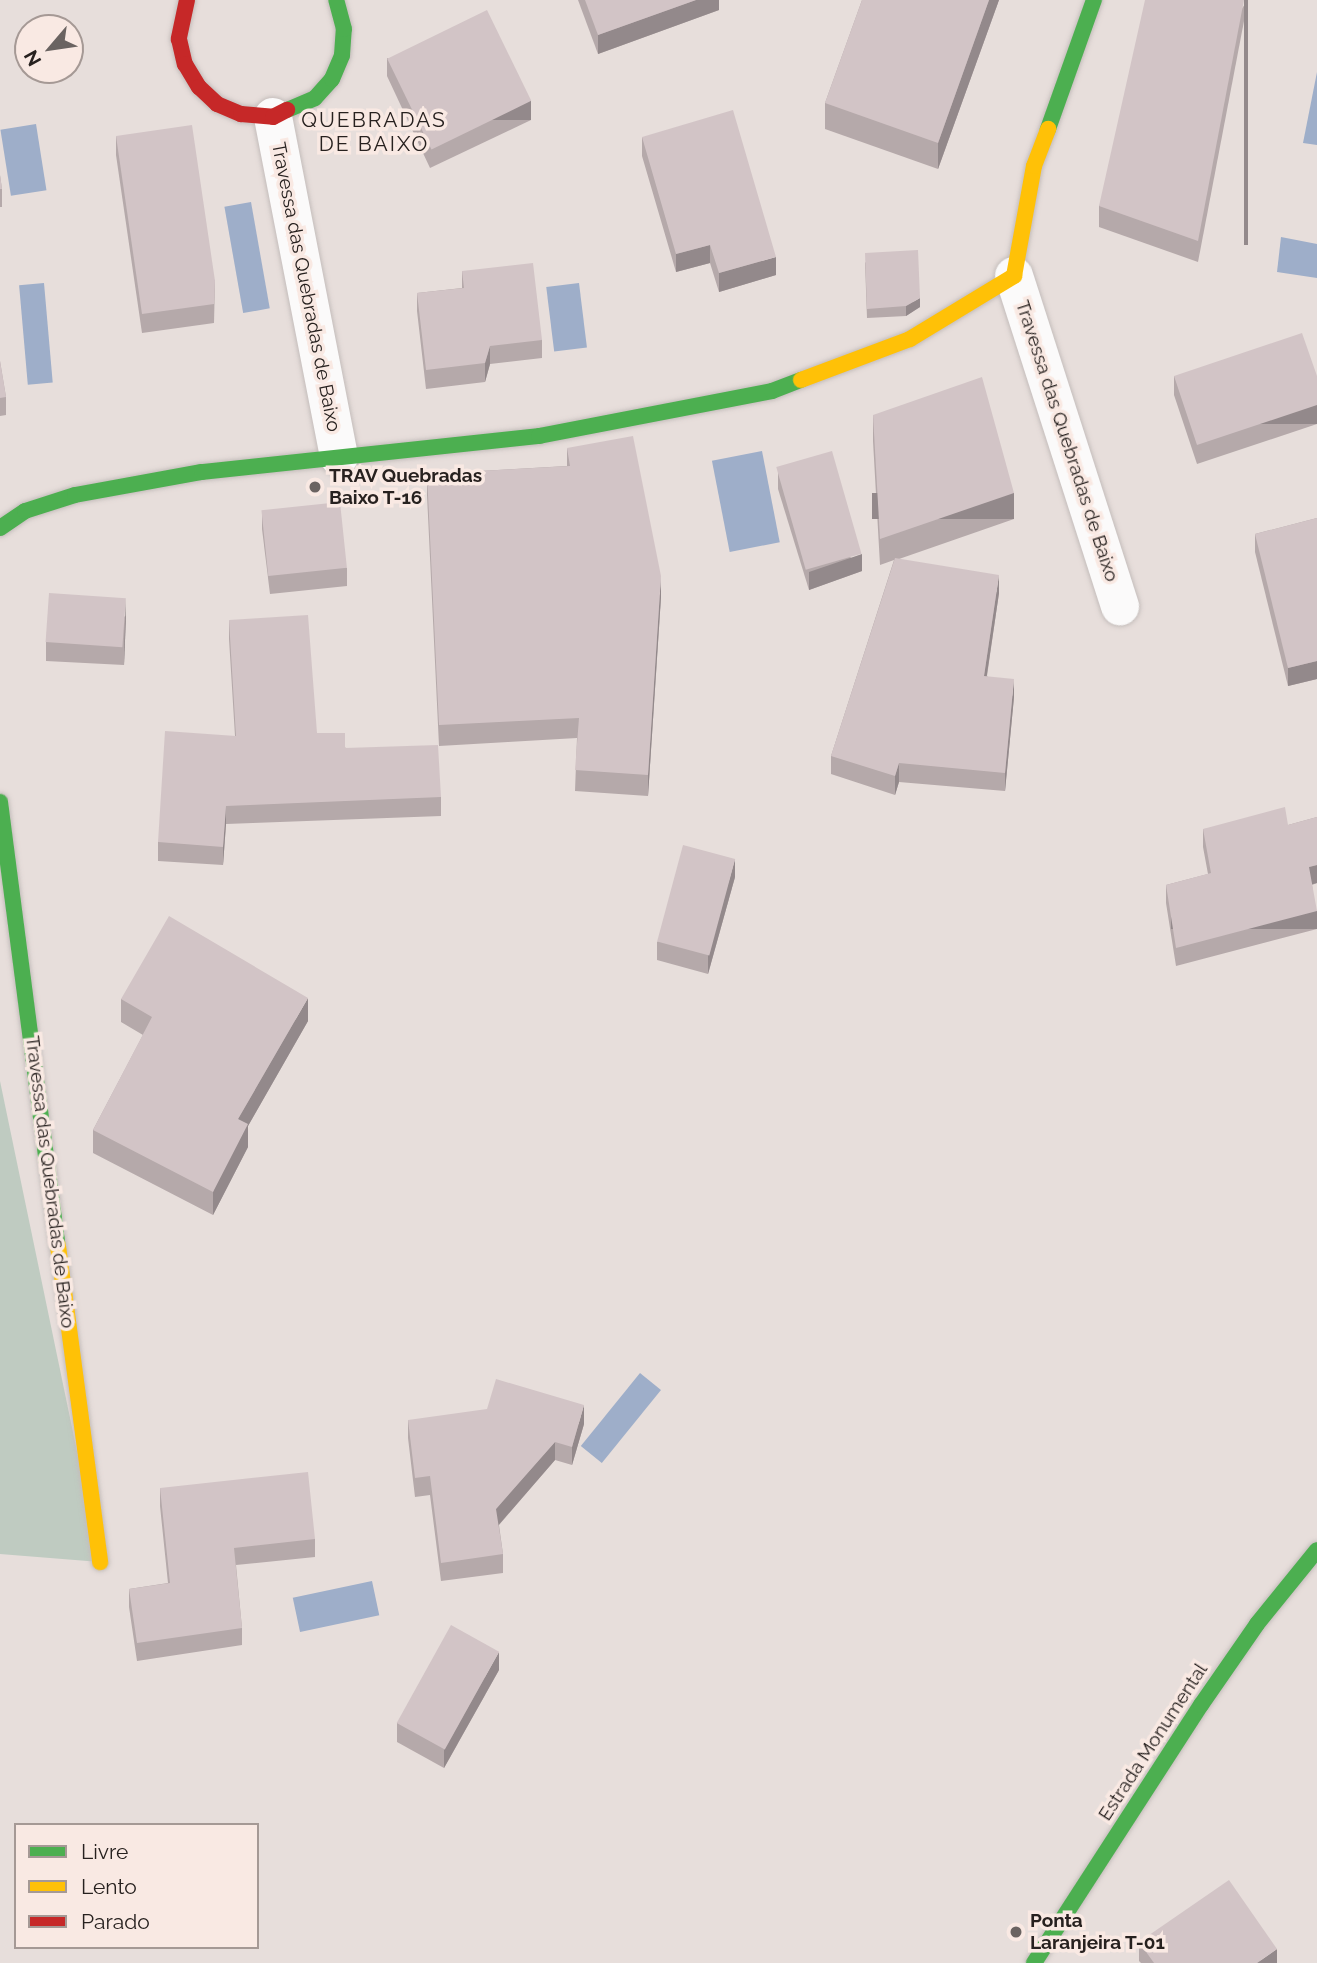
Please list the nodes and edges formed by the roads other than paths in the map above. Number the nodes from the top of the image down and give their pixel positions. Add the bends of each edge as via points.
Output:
1 (187, 0) edge
2 (336, 0) edge
3 (1094, 0) edge
4 (273, 117) junction
5 (1014, 276) junction
6 (339, 457) junction
7 (0, 527) edge
8 (1120, 606) dead end
9 (0, 802) edge
10 (1317, 1550) edge
11 (100, 1562) dead end
12 (1034, 1963) edge

1 - 4 street, Travessa das Quebradas de Baixo via 179,39 185,64 199,87 217,104 241,114
2 - 4 street, Travessa das Quebradas de Baixo via 344,29 342,55 332,79 315,99
3 - 5 street, Travessa das Quebradas de Baixo via 1034,166
4 - 6 street, Travessa das Quebradas de Baixo
5 - 6 street, Travessa das Quebradas de Baixo via 910,339 772,391 539,436
5 - 8 street, Travessa das Quebradas de Baixo
6 - 7 street, Travessa das Quebradas de Baixo via 202,472 75,495 24,511
9 - 11 street, Travessa das Quebradas de Baixo
10 - 12 street, Estrada Monumental via 1215,1685

